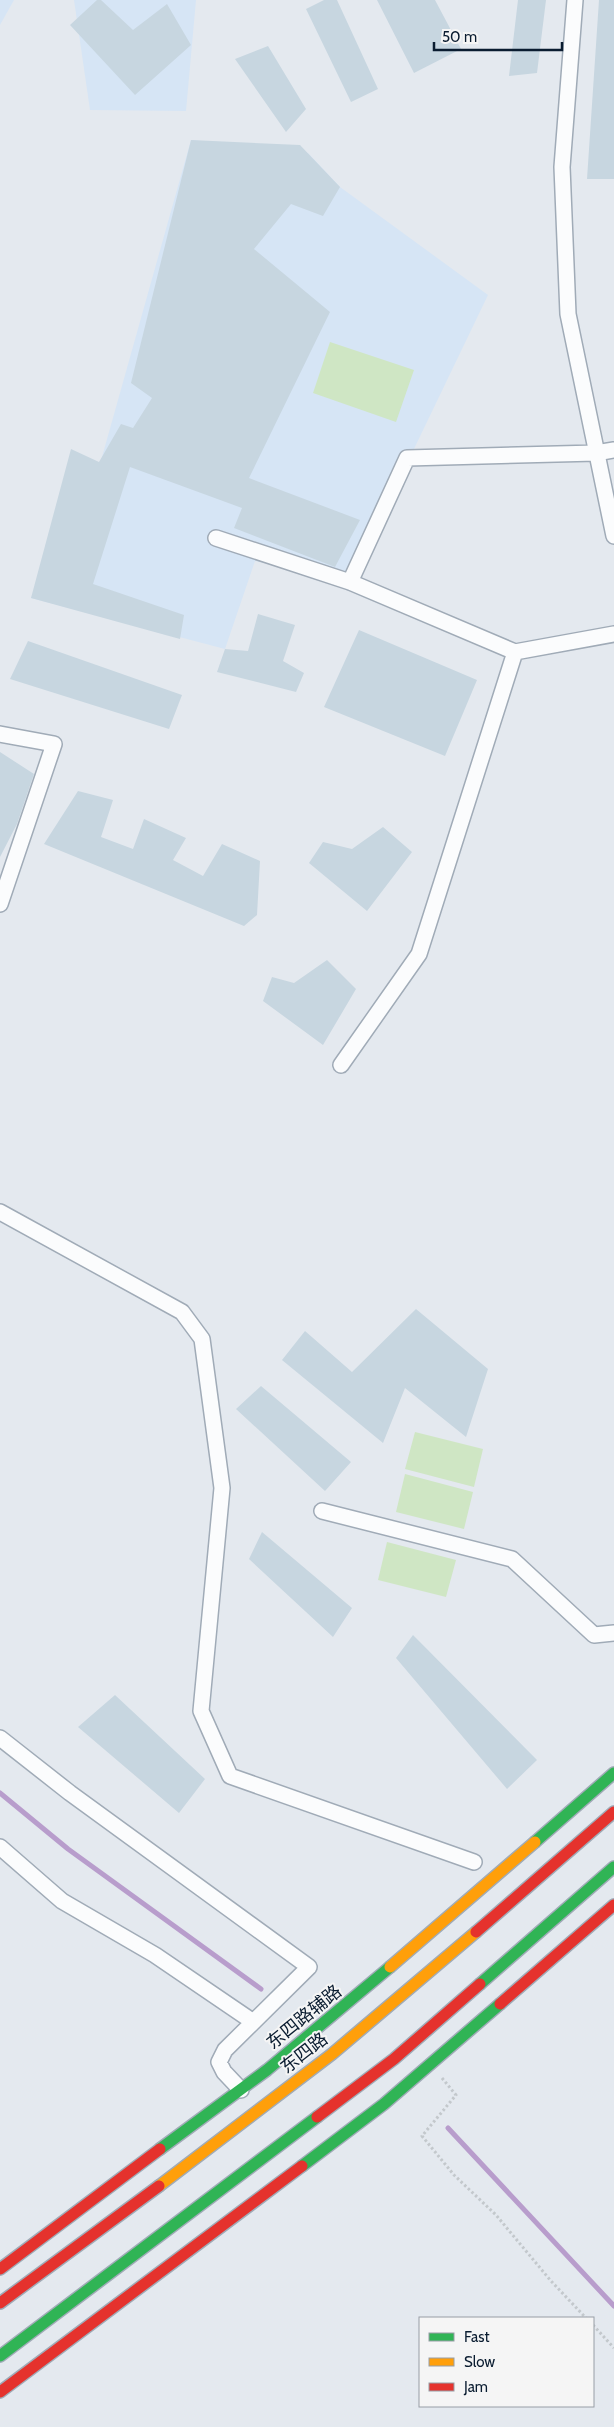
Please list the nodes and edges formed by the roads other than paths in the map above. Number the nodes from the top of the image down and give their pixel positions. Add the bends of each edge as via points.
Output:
1 (575, 0) edge
2 (614, 450) edge
3 (596, 453) junction
4 (614, 536) edge
5 (216, 538) dead end
6 (350, 582) junction
7 (614, 634) edge
8 (514, 652) junction
9 (0, 734) edge
10 (0, 904) edge
11 (341, 1064) dead end
12 (0, 1212) edge
13 (322, 1511) dead end
14 (614, 1633) edge
15 (0, 1738) edge
16 (614, 1773) edge
17 (614, 1812) edge
18 (0, 1847) edge
19 (474, 1862) dead end
20 (614, 1867) edge
21 (614, 1906) edge
22 (252, 2021) junction
23 (241, 2090) junction
24 (0, 2269) edge
25 (0, 2303) edge
26 (0, 2356) edge
27 (0, 2392) edge

1 - 3 street via 562,167 568,314
2 - 3 street
3 - 4 street
3 - 6 street via 407,458
5 - 6 street
6 - 8 street
7 - 8 street
8 - 11 street via 419,954
9 - 10 street via 54,744
12 - 19 street via 182,1312 202,1339 222,1488 201,1711 230,1776
13 - 14 street via 512,1559 594,1636
15 - 22 street via 309,1967
16 - 23 main road, 东四路辅路 via 348,2004
17 - 25 main road, 东四路 via 422,1980 330,2055
18 - 22 street via 62,1901 155,1956
20 - 26 main road via 394,2059
21 - 27 main road via 384,2104
22 - 23 street via 225,2050 219,2062
23 - 24 main road, 东四路辅路

